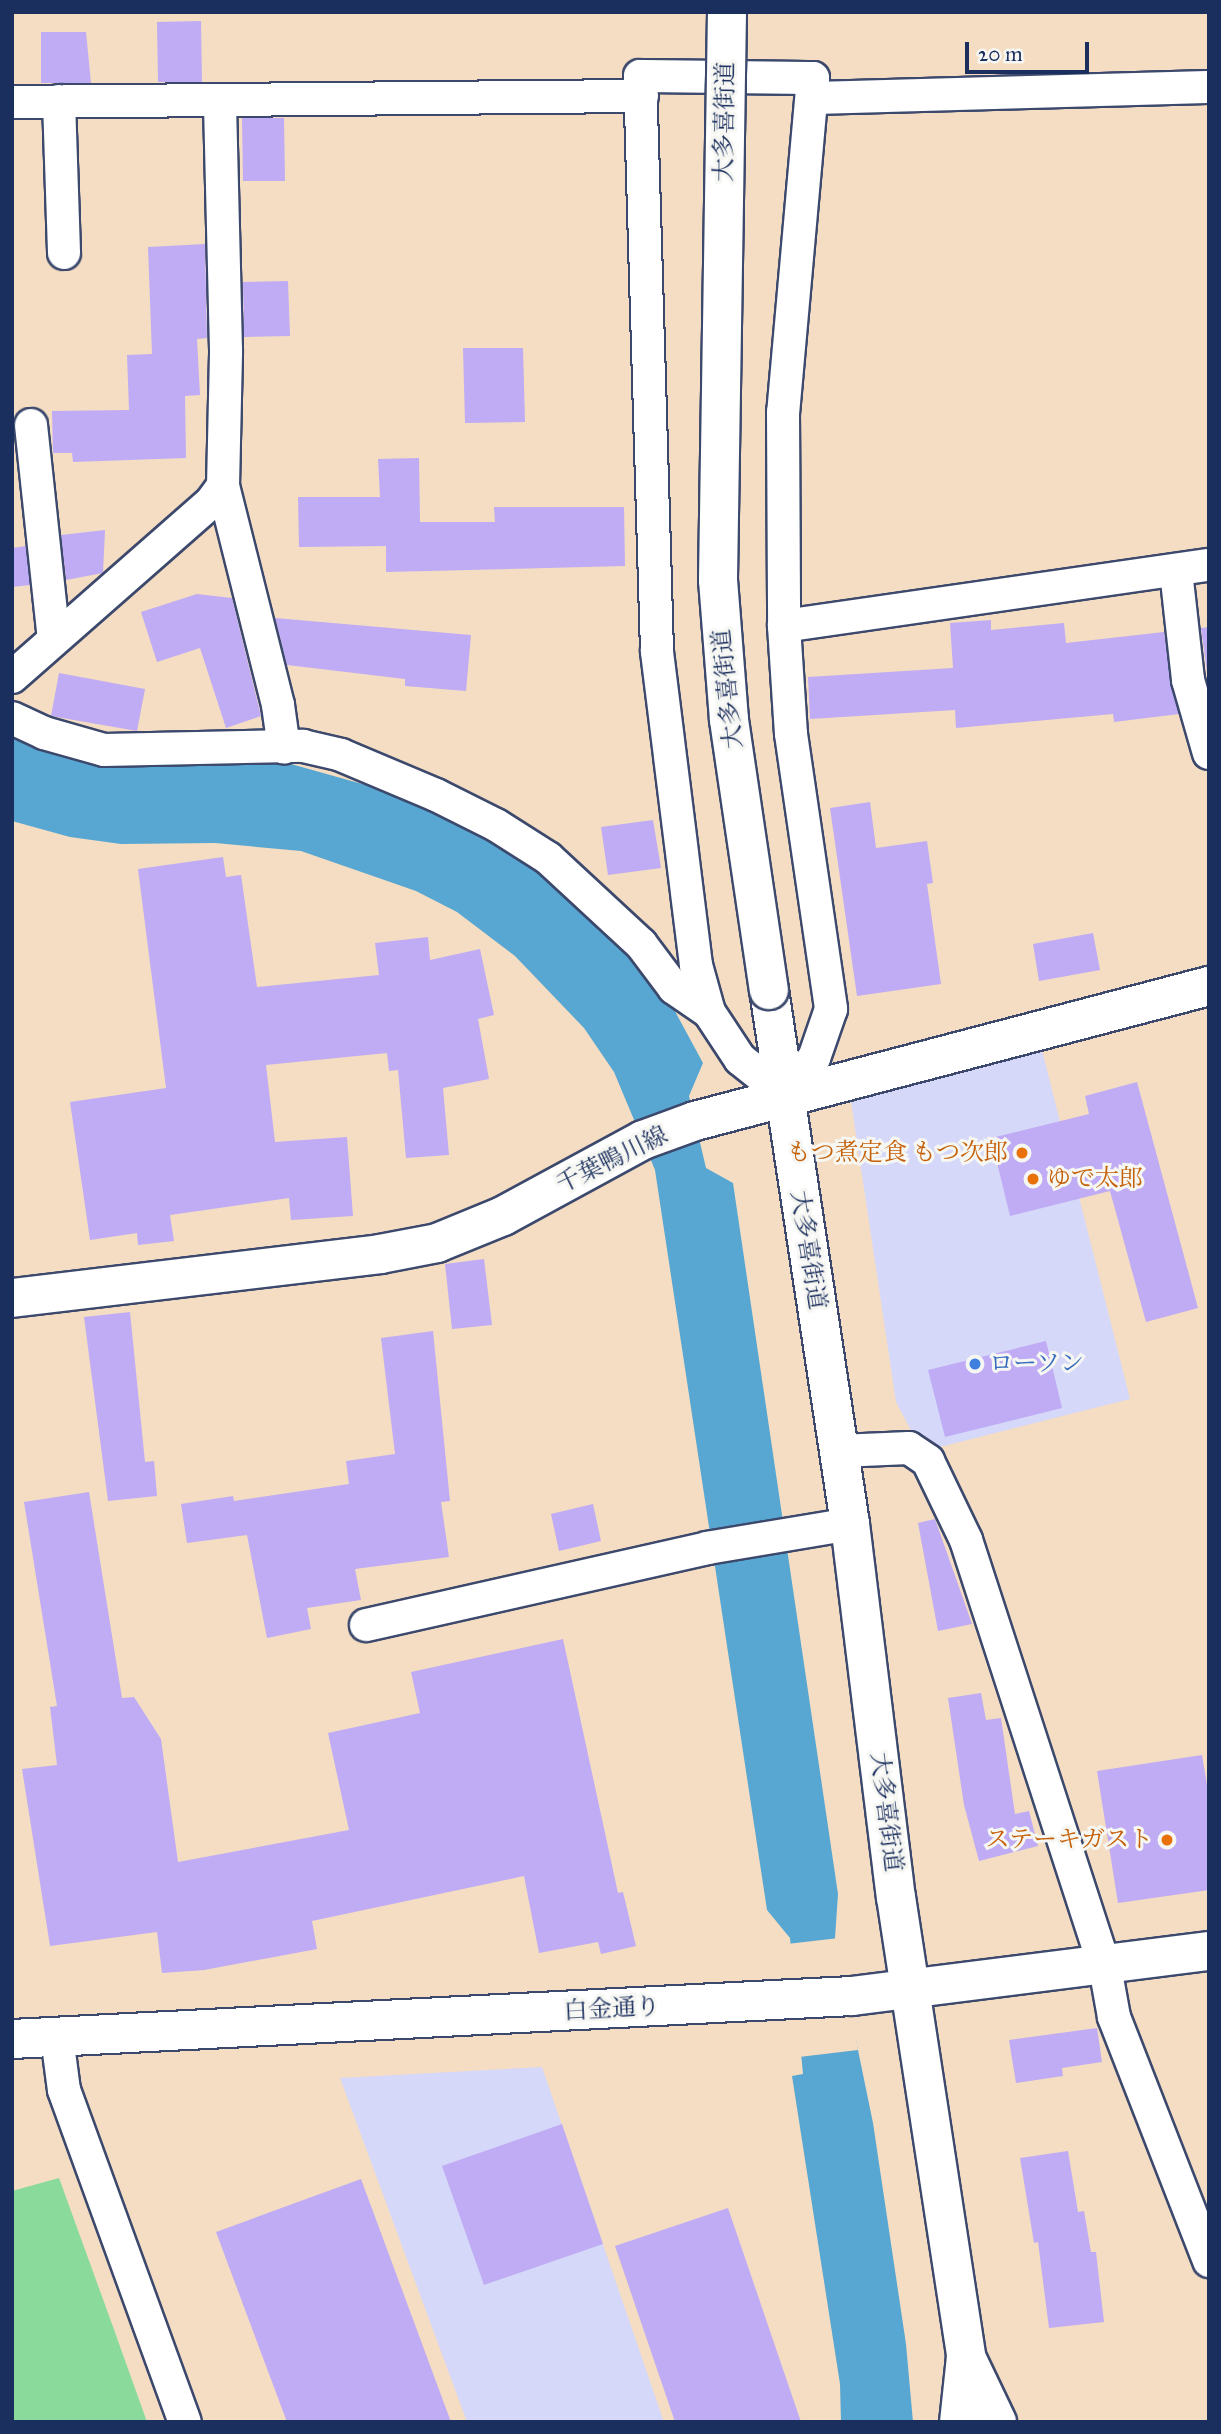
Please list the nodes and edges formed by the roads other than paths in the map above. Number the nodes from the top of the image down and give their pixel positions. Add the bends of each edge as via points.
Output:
1 (727, 12) edge
2 (1209, 87) edge
3 (642, 96) junction
4 (813, 99) junction
5 (220, 100) junction
6 (59, 101) junction
7 (12, 102) edge
8 (64, 253) dead end
9 (31, 425) dead end
10 (223, 486) junction
11 (1209, 565) edge
12 (1176, 571) junction
13 (784, 626) junction
14 (54, 639) junction
15 (12, 677) edge
16 (12, 718) edge
17 (284, 748) junction
18 (1209, 753) edge
19 (1209, 986) edge
20 (709, 1012) junction
21 (784, 1094) junction
22 (12, 1298) edge
23 (839, 1451) junction
24 (850, 1524) junction
25 (366, 1625) dead end
26 (1209, 1951) edge
27 (1105, 1967) junction
28 (913, 1991) junction
29 (57, 2037) junction
30 (12, 2039) edge
31 (1209, 2261) edge
32 (966, 2357) junction
33 (185, 2422) edge
34 (959, 2422) edge
35 (998, 2422) edge

1 - 21 main road, 大多喜街道, bridge via 718,580 729,720
2 - 4 street
3 - 4 street via 640,76 813,78
3 - 5 street
3 - 20 street via 657,651 696,965
4 - 13 street via 783,412
5 - 6 street
5 - 10 street via 226,350
6 - 7 street
6 - 8 street
9 - 14 street
10 - 14 street via 202,510
10 - 17 street via 278,705
11 - 12 street
12 - 13 street
12 - 18 street via 1188,680
13 - 21 street via 791,734 831,1009 814,1058
14 - 15 street
16 - 17 street via 44,733 104,750
17 - 20 street via 303,746 341,755 436,795 519,839 593,896 641,944 674,988
19 - 21 main road, 千葉鴨川線
20 - 21 street via 740,1059
21 - 22 main road, 千葉鴨川線 via 643,1140 503,1216 437,1242 380,1254
21 - 23 main road, 大多喜街道
23 - 24 main road, 大多喜街道
23 - 27 street via 909,1448 928,1461 966,1540 1079,1900
24 - 25 street via 706,1548
24 - 28 main road, 大多喜街道 via 896,1897
26 - 27 main road, 白金通り
27 - 28 main road, 白金通り
27 - 31 street via 1114,2017
28 - 29 main road, 白金通り
28 - 32 main road, 大多喜街道
29 - 30 main road, 白金通り
29 - 33 street via 64,2090
32 - 34 main road, 大多喜街道
32 - 35 main road, 大多喜街道

